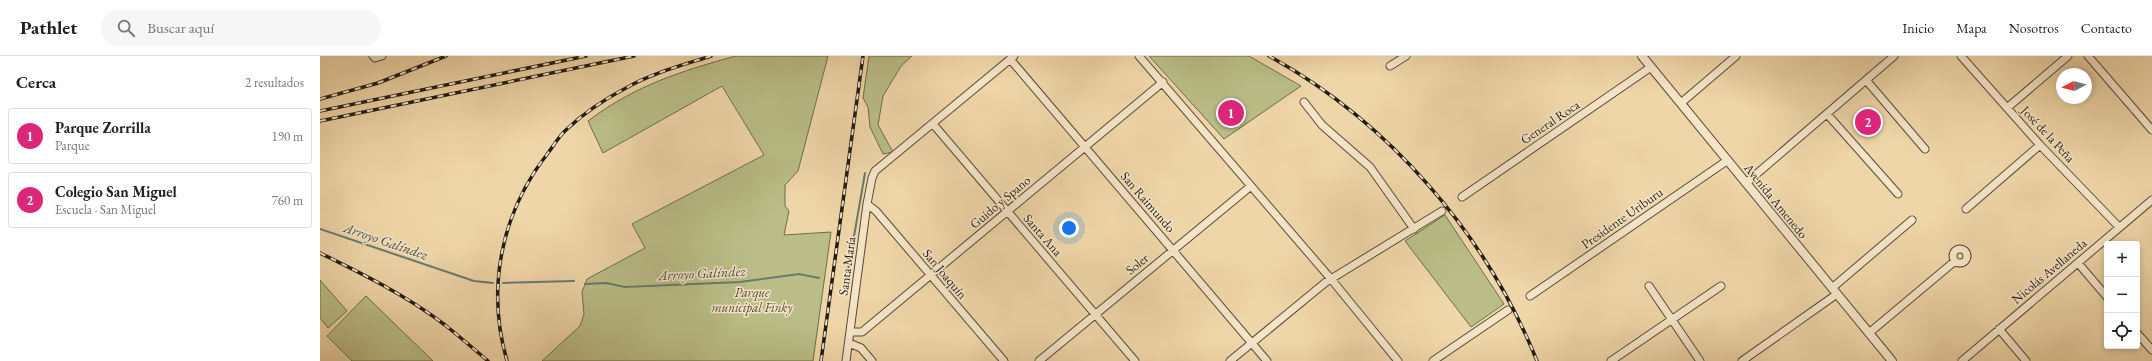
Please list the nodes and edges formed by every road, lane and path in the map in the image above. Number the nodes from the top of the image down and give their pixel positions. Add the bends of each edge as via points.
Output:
1 (1139, 56) edge
2 (1406, 56) edge
3 (1642, 56) edge
4 (1736, 56) edge
5 (1894, 56) edge
6 (1961, 56) edge
7 (2068, 56) edge
8 (2088, 56) edge
9 (1012, 58) edge
10 (1390, 66) dead end
11 (1651, 67) junction
12 (1866, 80) junction
13 (1163, 82) junction
14 (1304, 102) dead end
15 (1681, 103) junction
16 (2007, 108) junction
17 (1827, 114) junction
18 (933, 124) junction
19 (2152, 130) edge
20 (2040, 145) junction
21 (1084, 148) junction
22 (1925, 150) dead end
23 (1728, 160) junction
24 (1746, 183) junction
25 (1251, 186) junction
26 (1898, 194) dead end
27 (1462, 197) dead end
28 (2152, 200) edge
29 (867, 204) junction
30 (1966, 209) dead end
31 (1442, 210) dead end
32 (1007, 213) junction
33 (1912, 220) dead end
34 (2119, 227) junction
35 (1414, 229) junction
36 (1173, 250) junction
37 (1955, 261) dead end
38 (2078, 263) junction
39 (930, 276) junction
40 (1331, 279) junction
41 (1648, 286) dead end
42 (1721, 286) dead end
43 (1834, 291) junction
44 (2104, 294) edge
45 (1530, 296) dead end
46 (1508, 310) dead end
47 (1096, 313) junction
48 (1672, 320) junction
49 (1999, 329) junction
50 (850, 332) junction
51 (1869, 333) junction
52 (2140, 336) edge
53 (849, 342) junction
54 (1251, 343) junction
55 (2152, 350) edge
56 (846, 361) edge
57 (872, 361) edge
58 (1004, 361) edge
59 (1039, 361) edge
60 (1136, 361) edge
61 (1230, 361) edge
62 (1267, 361) edge
63 (1398, 361) edge
64 (1434, 361) edge
65 (1611, 361) edge
66 (1700, 361) edge
67 (1742, 361) edge
68 (1892, 361) edge
69 (1962, 361) edge
70 (2026, 361) edge

1 - 13 street
2 - 10 street
3 - 11 street, Avenida Amenedo
4 - 15 street
5 - 12 street
6 - 16 street, José de la Peña
7 - 16 street
8 - 19 street
9 - 18 street
9 - 21 street, San Raimundo
11 - 15 street, Avenida Amenedo
11 - 27 street, General Roca
12 - 17 street
12 - 22 street
13 - 21 street, Guido y Spano
13 - 25 street
14 - 35 street via 1322,125 1370,167
15 - 23 street, Avenida Amenedo
16 - 20 street, José de la Peña
17 - 24 street
17 - 26 street
18 - 29 street, Santa María via 873,174
18 - 32 street, Santa Ana
20 - 30 street
20 - 34 street, José de la Peña
21 - 32 street, Guido y Spano
21 - 36 street, San Raimundo
23 - 24 street, Avenida Amenedo
23 - 45 street, Presidente Uriburu
24 - 43 street, Avenida Amenedo
25 - 36 street, Soler
25 - 40 street
28 - 34 street, Nicolás Avellaneda
29 - 39 street, San Joaquín via 876,211
29 - 50 street, Santa María
31 - 35 street
32 - 39 street, Guido y Spano
32 - 47 street, Santa Ana
33 - 43 street
34 - 38 street, Nicolás Avellaneda
35 - 40 street
36 - 47 street, Soler
36 - 54 street, San Raimundo
37 - 51 street
38 - 44 street
38 - 49 street, Nicolás Avellaneda
39 - 50 street, Guido y Spano via 862,332
39 - 58 street, San Joaquín
40 - 54 street
40 - 63 street
41 - 48 street
42 - 48 street
43 - 51 street, Avenida Amenedo
43 - 67 street
46 - 64 street
47 - 59 street, Soler
47 - 60 street, Santa Ana
48 - 65 street
48 - 66 street
49 - 69 street, Nicolás Avellaneda
49 - 70 street
50 - 53 street, Santa María
51 - 68 street, Avenida Amenedo
52 - 55 street
53 - 56 street, Santa María
53 - 57 street via 861,348
54 - 61 street
54 - 62 street, San Raimundo

